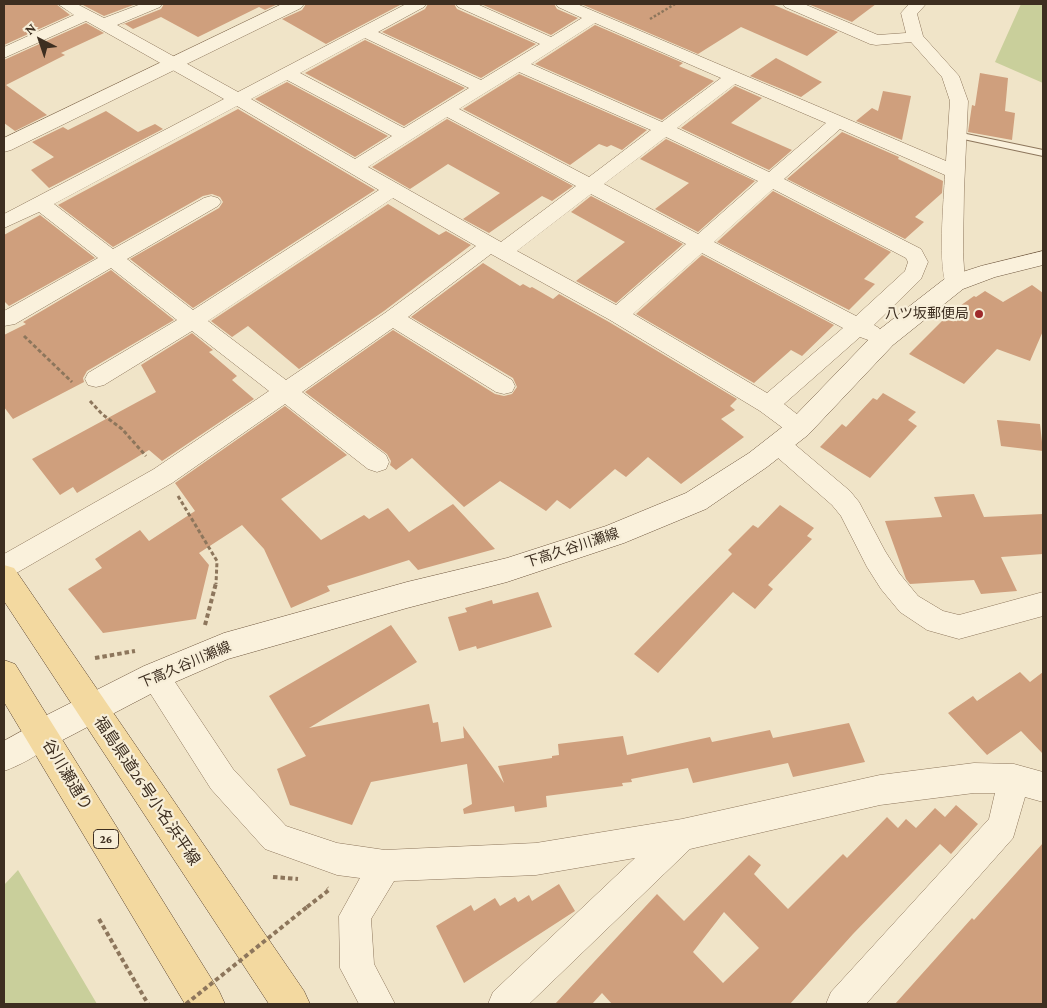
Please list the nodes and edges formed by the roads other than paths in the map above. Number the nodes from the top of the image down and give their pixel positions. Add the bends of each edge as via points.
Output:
1 (66, 4) edge
2 (154, 4) edge
3 (296, 4) edge
4 (418, 4) edge
5 (464, 4) edge
6 (564, 4) edge
7 (791, 4) edge
8 (918, 4) edge
9 (86, 15) junction
10 (594, 17) junction
11 (104, 24) junction
12 (365, 32) junction
13 (915, 37) junction
14 (552, 43) junction
15 (4, 53) edge
16 (176, 63) junction
17 (518, 65) junction
18 (287, 73) junction
19 (734, 76) junction
20 (483, 88) junction
21 (236, 99) junction
22 (447, 110) junction
23 (838, 122) junction
24 (664, 129) junction
25 (405, 136) junction
26 (957, 136) junction
27 (4, 146) edge
28 (1043, 153) edge
29 (354, 168) junction
30 (955, 172) junction
31 (773, 181) junction
32 (590, 186) junction
33 (392, 190) junction
34 (211, 202) dead end
35 (40, 203) junction
36 (4, 222) edge
37 (699, 242) junction
38 (496, 248) junction
39 (1043, 258) edge
40 (111, 259) junction
41 (955, 284) junction
42 (618, 315) junction
43 (393, 318) junction
44 (7, 319) dead end
45 (192, 321) junction
46 (858, 327) junction
47 (884, 339) junction
48 (96, 379) dead end
49 (504, 386) dead end
50 (286, 393) junction
51 (768, 405) junction
52 (788, 436) junction
53 (377, 462) dead end
54 (4, 567) edge
55 (4, 576) edge
56 (1043, 604) edge
57 (4, 674) edge
58 (155, 676) junction
59 (91, 708) junction
60 (42, 734) junction
61 (4, 757) edge
62 (1029, 783) edge
63 (682, 835) junction
64 (385, 866) junction
65 (206, 1004) edge
66 (291, 1004) edge
67 (378, 1004) edge
68 (505, 1004) edge
69 (843, 1004) edge

1 - 9 street
2 - 11 street
3 - 16 main road
4 - 12 street
5 - 14 street
6 - 10 street
7 - 13 street via 876,40
8 - 13 street via 909,12
9 - 11 street
9 - 15 street
10 - 14 street
10 - 19 street
11 - 16 street
12 - 18 street
12 - 20 street
13 - 26 street via 950,76 959,101
14 - 17 street
16 - 21 street
16 - 27 main road
17 - 20 street
17 - 24 street
18 - 21 street
18 - 25 street
19 - 23 street
19 - 24 street
20 - 22 street
21 - 29 street
21 - 35 street
22 - 25 street
22 - 32 street
23 - 30 street
23 - 31 street
24 - 31 street
24 - 32 street
25 - 29 street
26 - 28 lane
26 - 30 street
29 - 33 street
30 - 41 street
31 - 37 street
31 - 46 street via 914,254 918,262 914,274
32 - 37 street
32 - 38 street
33 - 38 street
33 - 45 street
34 - 40 street
35 - 36 street
35 - 40 street
37 - 42 street
37 - 46 street
38 - 42 street
38 - 43 street
39 - 41 main road, 下高久谷川瀬線 via 990,271
40 - 44 street
40 - 45 street
41 - 47 main road, 下高久谷川瀬線
42 - 51 street
43 - 49 street
43 - 50 street
45 - 48 street
45 - 50 street
46 - 47 street
46 - 51 street
47 - 52 main road, 下高久谷川瀬線
50 - 53 street
50 - 54 street via 163,476
51 - 52 street
52 - 56 street via 850,509 876,559 909,604 938,622 959,628
52 - 58 main road, 下高久谷川瀬線 via 696,501 614,535 506,570 224,647
55 - 59 main road, 福島県道26号小名浜平線
57 - 60 main road, 谷川瀬通り / 26
58 - 59 main road, 下高久谷川瀬線
58 - 64 street via 222,779 276,838 337,859
59 - 60 main road, 下高久谷川瀬線
59 - 66 main road, 福島県道26号小名浜平線
60 - 61 street
60 - 65 main road, 谷川瀬通り / 26
62 - 63 street via 974,778 880,790
62 - 69 street via 1002,827
63 - 64 street via 536,859
63 - 68 street
64 - 67 street via 355,916 358,968

